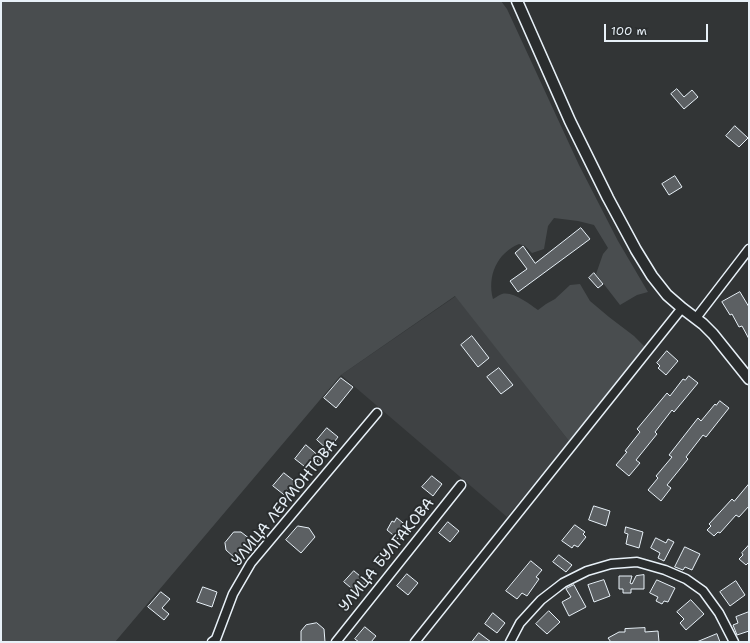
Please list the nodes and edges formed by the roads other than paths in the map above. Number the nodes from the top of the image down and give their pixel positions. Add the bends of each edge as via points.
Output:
1 (517, 1) edge
2 (749, 249) edge
3 (682, 308) junction
4 (696, 318) junction
5 (749, 379) edge
6 (377, 413) dead end
7 (461, 485) dead end
8 (216, 641) edge
9 (336, 642) edge
10 (415, 642) edge
11 (510, 642) edge
12 (734, 642) edge

1 - 3 street via 570,121 608,198 652,276 667,295
2 - 4 street
3 - 4 street
3 - 10 street
4 - 5 street via 713,334
6 - 8 street, УЛИЦА ЛЕРМОНТОВА via 251,563 233,594
7 - 9 street, УЛИЦА БУЛГАКОВА
11 - 12 street via 520,623 541,600 563,583 587,571 611,564 637,562 686,579 703,591 719,613

